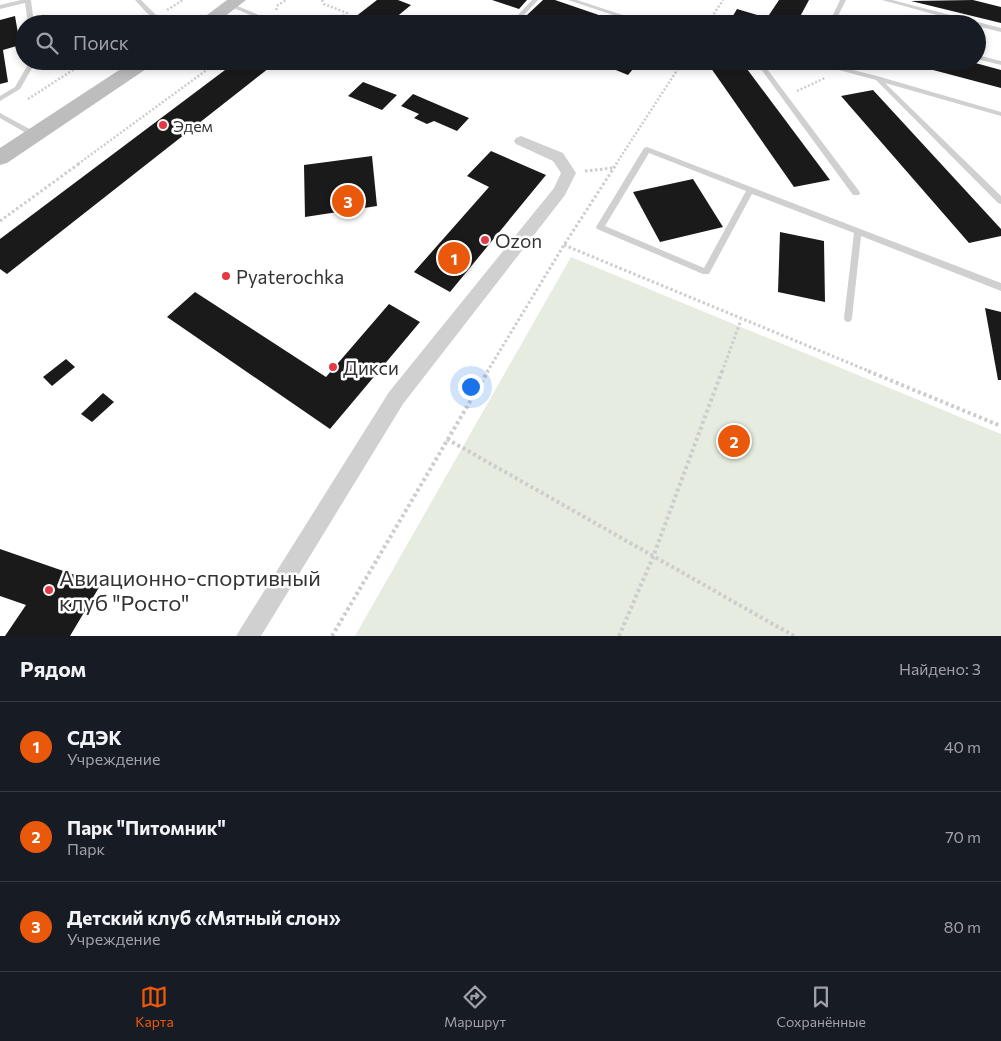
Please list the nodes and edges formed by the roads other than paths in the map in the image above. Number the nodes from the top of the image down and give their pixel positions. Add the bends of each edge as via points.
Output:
1 (28, 0) edge
2 (138, 0) edge
3 (535, 0) edge
4 (571, 0) edge
5 (843, 0) edge
6 (885, 0) edge
7 (235, 2) edge
8 (0, 7) edge
9 (30, 15) edge
10 (153, 15) edge
11 (216, 15) edge
12 (260, 15) edge
13 (521, 15) edge
14 (618, 15) edge
15 (836, 15) edge
16 (943, 15) edge
17 (986, 26) edge
18 (1001, 30) edge
19 (986, 59) edge
20 (1001, 63) edge
21 (29, 70) edge
22 (132, 70) edge
23 (765, 70) edge
24 (844, 70) edge
25 (877, 78) junction
26 (0, 98) edge
27 (1001, 114) edge
28 (1, 115) edge
29 (35, 135) junction
30 (521, 141) dead end
31 (0, 158) edge
32 (750, 191) junction
33 (856, 194) dead end
34 (1001, 201) edge
35 (858, 232) junction
36 (1001, 287) edge
37 (848, 318) dead end
38 (248, 636) edge

1 - 8 lane
1 - 9 lane
2 - 10 lane
3 - 13 lane
4 - 14 lane
5 - 15 lane
6 - 16 lane
7 - 11 main road
7 - 12 lane
17 - 18 lane
19 - 20 lane
21 - 26 lane via 18,88
22 - 29 main road
23 - 33 lane
24 - 25 lane
25 - 27 lane
25 - 34 lane
28 - 29 lane
29 - 31 main road
30 - 38 street via 558,157 569,173 560,191 396,398
32 - 32 lane via 647,150 600,226 706,272
32 - 35 lane
35 - 36 lane
35 - 37 lane

